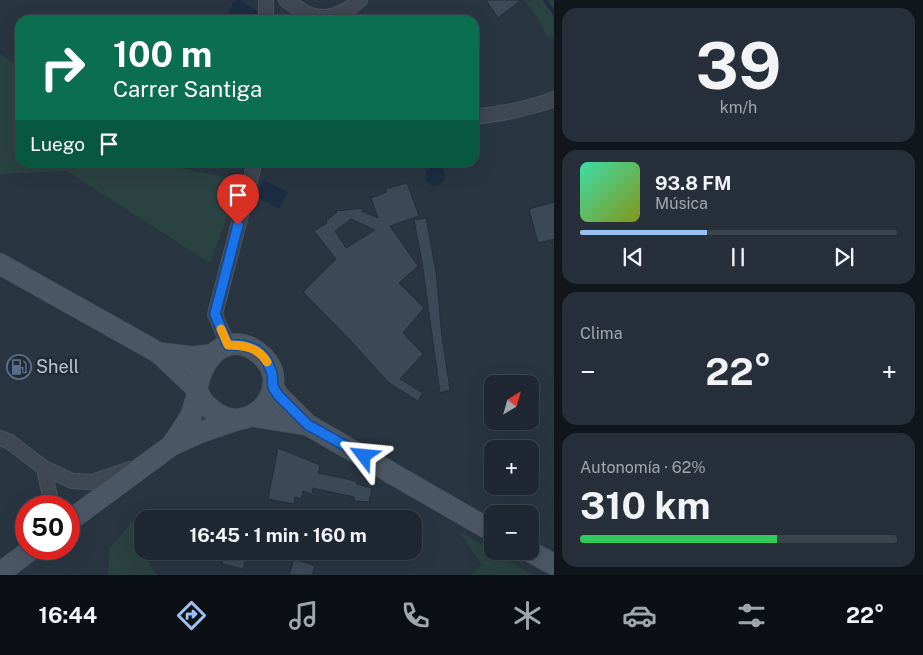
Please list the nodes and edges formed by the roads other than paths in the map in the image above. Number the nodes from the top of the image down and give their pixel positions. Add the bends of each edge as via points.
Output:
1 (266, 0) edge
2 (286, 0) edge
3 (360, 0) edge
4 (266, 15) edge
5 (311, 15) edge
6 (335, 15) edge
7 (554, 99) edge
8 (479, 116) edge
9 (254, 167) edge
10 (0, 264) edge
11 (228, 345) junction
12 (159, 353) junction
13 (210, 355) junction
14 (273, 387) junction
15 (197, 391) junction
16 (244, 418) junction
17 (308, 425) junction
18 (0, 438) edge
19 (172, 445) junction
20 (154, 459) junction
21 (44, 468) junction
22 (50, 495) edge
23 (80, 514) edge
24 (484, 526) edge
25 (539, 557) edge
26 (17, 560) edge
27 (554, 565) edge
28 (0, 573) edge

1 - 4 street
2 - 5 street
3 - 6 street
7 - 8 street
9 - 11 street via 215,314
10 - 12 main road
11 - 13 main road
11 - 14 main road via 243,345 257,350 266,359
12 - 13 main road via 192,357
12 - 15 main road
13 - 15 main road via 198,377
14 - 16 main road via 267,403
14 - 17 main road
15 - 16 main road via 216,413
15 - 19 main road via 191,416
16 - 17 main road
16 - 19 main road
17 - 24 main road
18 - 21 street
19 - 20 main road
20 - 21 street via 92,482 72,481
20 - 23 main road
21 - 22 street
25 - 27 main road
26 - 28 main road

